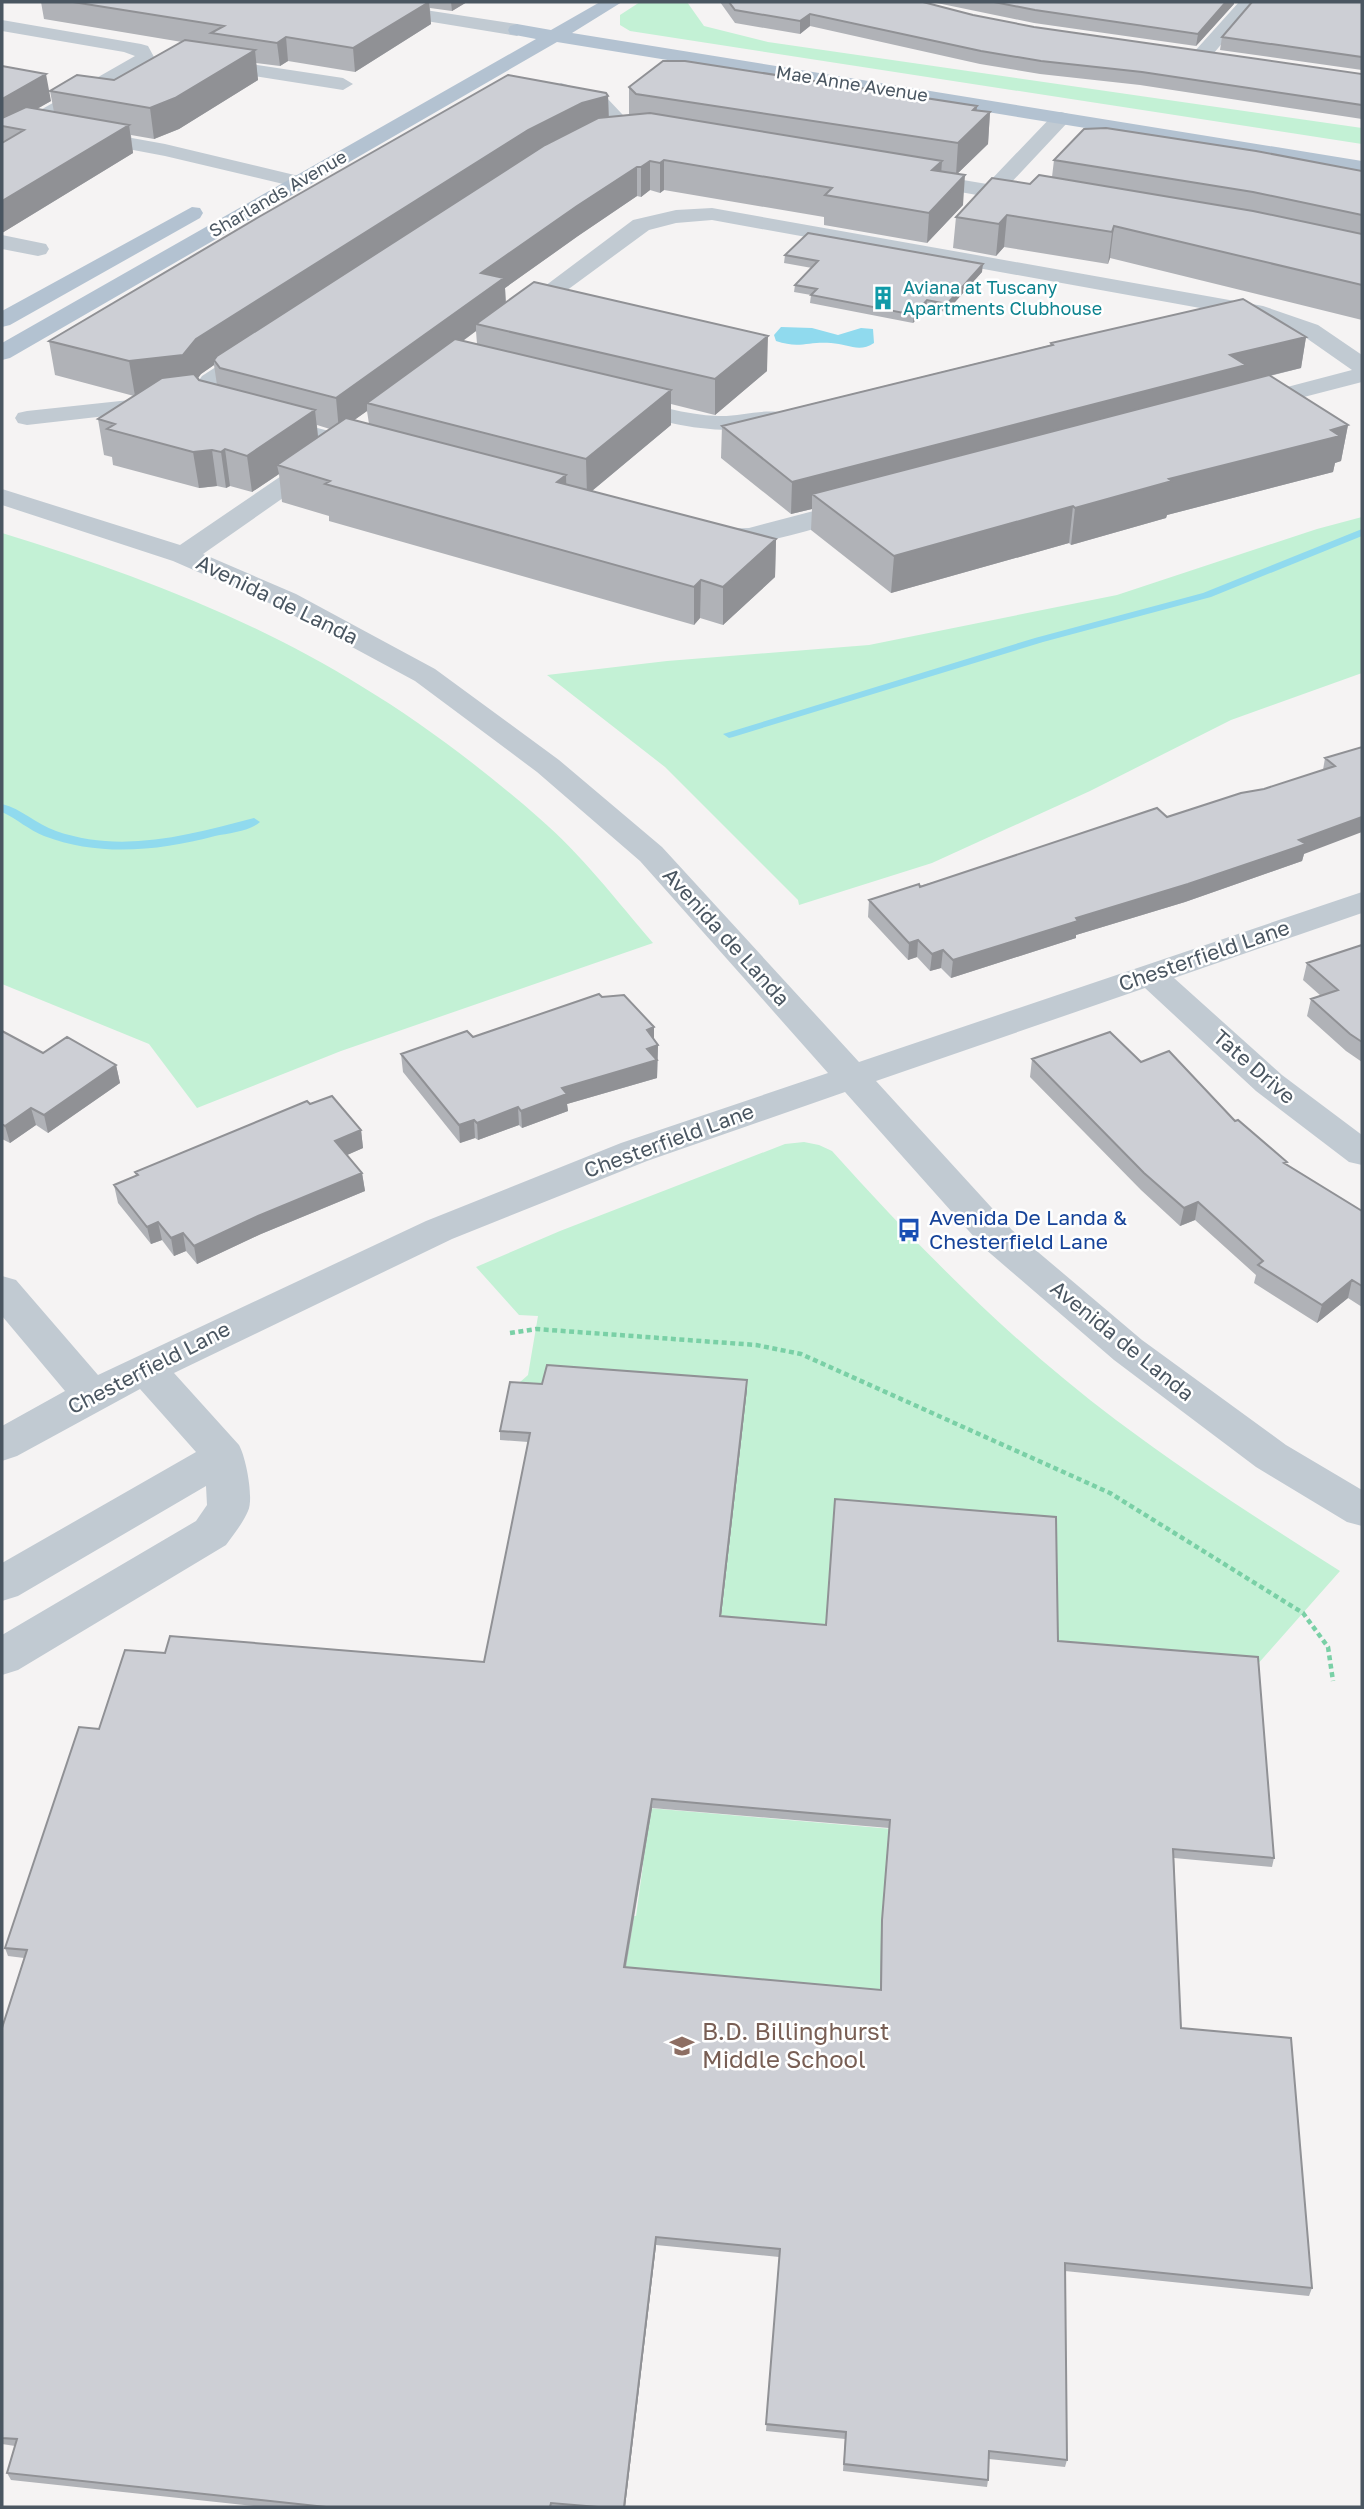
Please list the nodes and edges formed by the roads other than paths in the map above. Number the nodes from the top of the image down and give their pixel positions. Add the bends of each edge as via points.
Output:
1 (341, 2) edge
2 (424, 2) edge
3 (613, 2) edge
4 (1248, 2) edge
5 (407, 12) junction
6 (542, 16) dead end
7 (2, 26) edge
8 (517, 30) junction
9 (555, 36) junction
10 (492, 45) dead end
11 (144, 56) junction
12 (1228, 60) edge
13 (342, 85) edge
14 (550, 87) edge
15 (1061, 118) junction
16 (28, 125) junction
17 (628, 131) junction
18 (650, 133) edge
19 (605, 134) edge
20 (2, 140) edge
21 (288, 159) dead end
22 (1362, 167) edge
23 (264, 173) junction
24 (897, 174) edge
25 (300, 182) junction
26 (236, 188) dead end
27 (992, 191) junction
28 (213, 201) dead end
29 (1060, 202) edge
30 (967, 217) edge
31 (950, 235) edge
32 (2, 242) edge
33 (38, 249) dead end
34 (934, 252) junction
35 (1180, 297) junction
36 (2, 320) edge
37 (1159, 322) edge
38 (497, 331) edge
39 (281, 335) edge
40 (2, 353) edge
41 (1362, 366) edge
42 (1362, 375) edge
43 (1333, 382) junction
44 (597, 398) edge
45 (204, 399) junction
46 (1362, 400) edge
47 (1227, 410) edge
48 (792, 414) edge
49 (27, 418) dead end
50 (367, 426) edge
51 (345, 442) junction
52 (390, 455) edge
53 (2, 497) edge
54 (882, 501) edge
55 (674, 529) edge
56 (183, 555) junction
57 (1362, 902) edge
58 (1150, 974) junction
59 (849, 1076) junction
60 (1362, 1153) edge
61 (2, 1290) edge
62 (146, 1369) junction
63 (92, 1395) junction
64 (2, 1445) edge
65 (224, 1456) junction
66 (1362, 1510) edge
67 (2, 1584) edge
68 (2, 1657) edge

1 - 5 street, Mae Anne Avenue
2 - 5 street
3 - 9 main road, Sharlands Avenue
4 - 12 street via 1195,55
5 - 8 street, Mae Anne Avenue
6 - 8 main road
7 - 11 street via 124,46 141,50
8 - 9 main road, Mae Anne Avenue
8 - 10 main road
9 - 15 main road, Mae Anne Avenue
9 - 25 main road, Sharlands Avenue
11 - 13 street
11 - 16 street
14 - 17 street via 599,101
15 - 22 main road, Mae Anne Avenue
15 - 27 street
16 - 20 street
16 - 23 street
17 - 18 street
17 - 19 street
21 - 23 main road, Sharlands Avenue
23 - 25 street
23 - 26 main road, Sharlands Avenue
24 - 27 street
25 - 40 main road, Sharlands Avenue
27 - 29 street
27 - 30 street
28 - 36 main road, Sharlands Avenue
31 - 34 street
32 - 33 street
34 - 35 street
34 - 38 street via 712,214 663,217 641,225
35 - 37 street
35 - 41 street via 1255,311 1310,330
39 - 45 street via 211,381 204,387
42 - 43 street
43 - 46 street
43 - 47 street
44 - 48 street via 715,425
45 - 49 street
45 - 51 street via 214,408
50 - 51 street
51 - 52 street
51 - 56 street
53 - 56 street, Avenida de Landa
54 - 55 street via 749,536 716,538
56 - 59 street, Avenida de Landa via 286,600 425,675 548,766 652,854
57 - 58 street, Chesterfield Lane
58 - 59 street, Chesterfield Lane
58 - 60 street, Tate Drive via 1269,1083
59 - 62 street, Chesterfield Lane via 634,1152 439,1230
59 - 66 street, Avenida de Landa via 998,1240 1128,1350 1271,1456
61 - 63 street
62 - 63 street, Chesterfield Lane
62 - 65 street
63 - 64 street, Chesterfield Lane
65 - 67 street
65 - 68 street via 229,1508 211,1533

